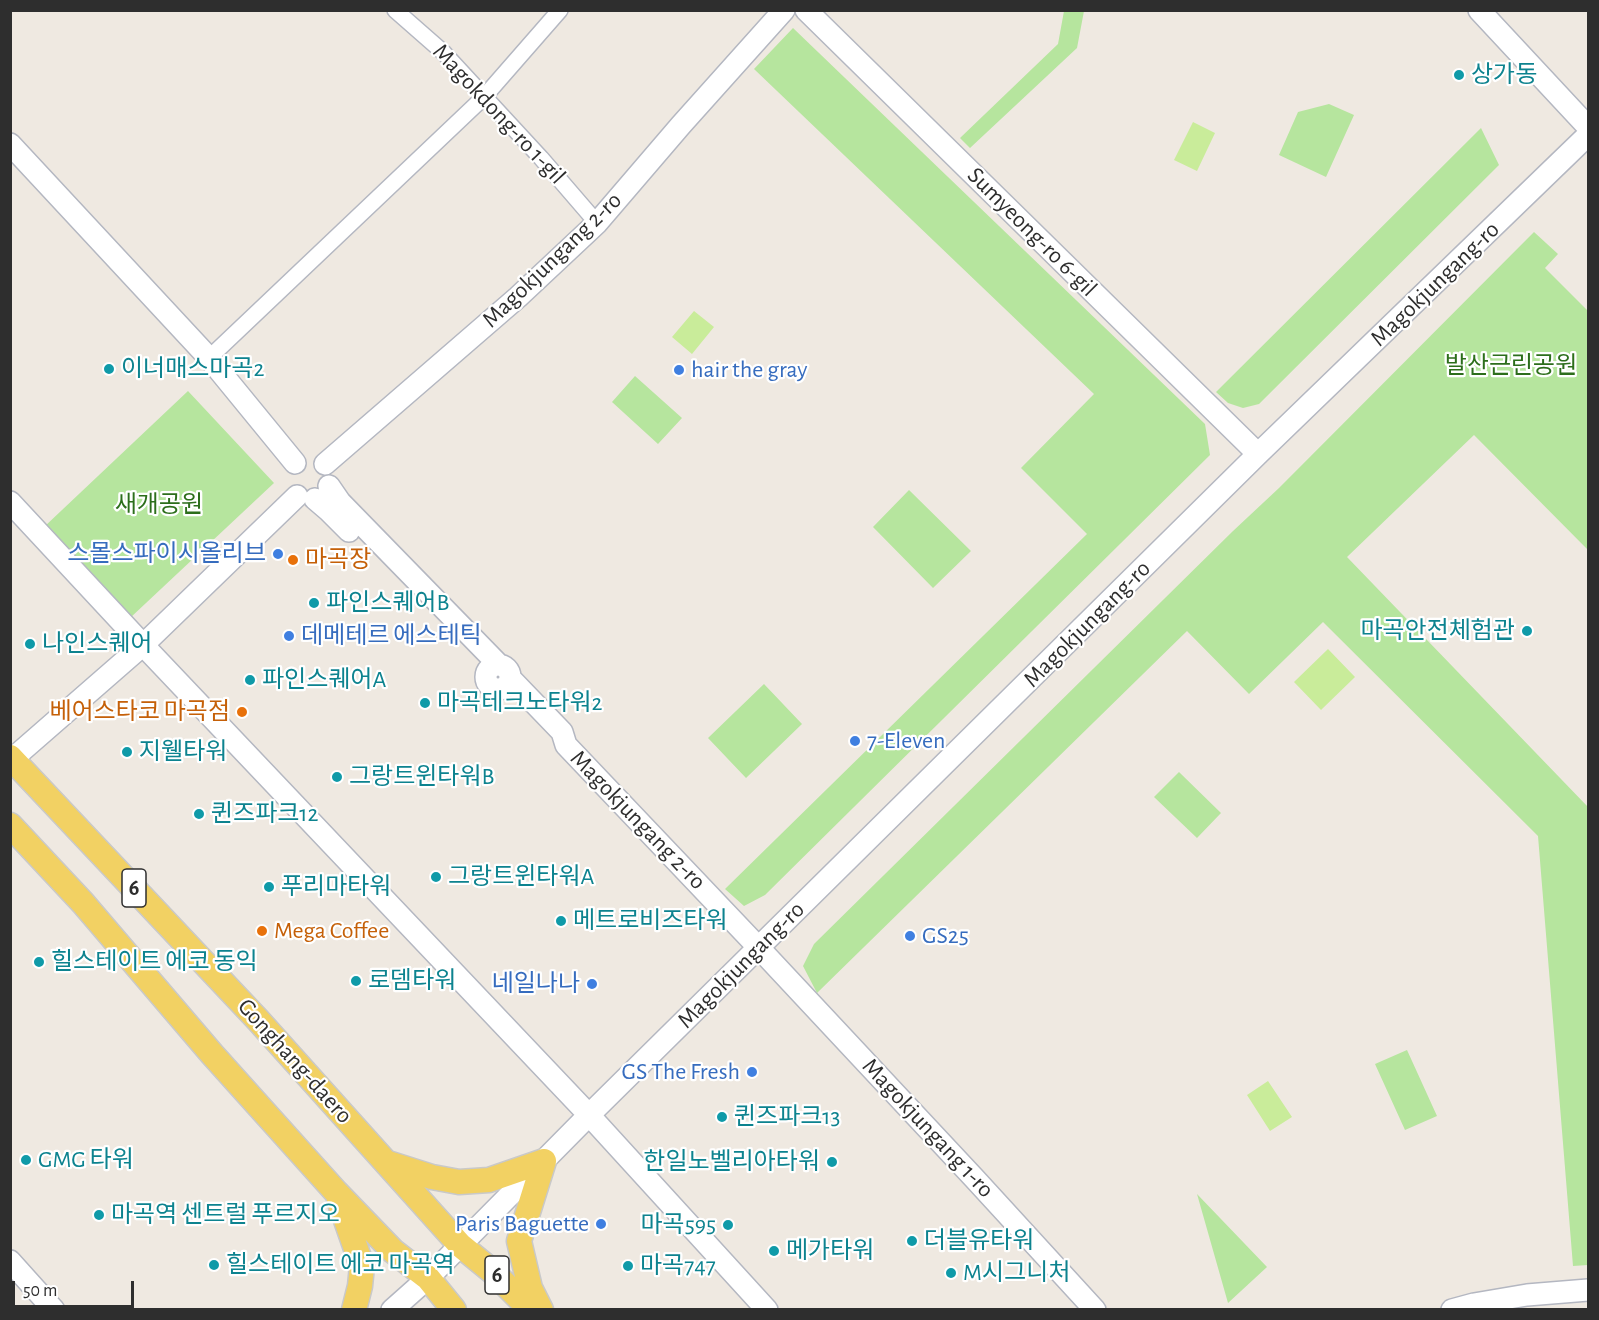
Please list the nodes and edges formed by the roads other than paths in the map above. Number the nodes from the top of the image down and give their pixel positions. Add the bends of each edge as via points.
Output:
1 (395, 10) edge
2 (560, 10) edge
3 (784, 10) edge
4 (806, 10) edge
5 (1479, 10) edge
6 (484, 97) junction
7 (1588, 128) edge
8 (1588, 135) edge
9 (10, 144) edge
10 (597, 223) junction
11 (209, 358) junction
12 (1258, 454) junction
13 (295, 463) junction
14 (325, 464) junction
15 (314, 494) junction
16 (10, 502) edge
17 (143, 645) junction
18 (11, 759) edge
19 (10, 825) edge
20 (759, 948) junction
21 (590, 1115) junction
22 (544, 1161) junction
23 (388, 1163) junction
24 (336, 1192) junction
25 (460, 1245) junction
26 (10, 1261) edge
27 (428, 1278) junction
28 (1588, 1290) edge
29 (54, 1310) edge
30 (354, 1310) edge
31 (392, 1310) edge
32 (454, 1310) edge
33 (531, 1310) edge
34 (541, 1310) edge
35 (767, 1310) edge
36 (1095, 1310) edge
37 (1452, 1310) edge

1 - 6 street, Magokdong-ro 1-gil via 444,53
2 - 6 street
3 - 10 street, Magokjungang 2-ro
4 - 12 street, Sumyeong-ro 6-gil
5 - 7 street
6 - 10 street, Magokdong-ro 1-gil
6 - 11 street
8 - 12 street, Magokjungang-ro
9 - 11 street
10 - 14 street, Magokjungang 2-ro
11 - 13 street
12 - 20 street, Magokjungang-ro
13 - 14 street via 307,457
13 - 15 street via 288,476 292,493
14 - 15 street via 330,474
15 - 17 street
15 - 20 street, Magokjungang 2-ro via 499,677 552,741 572,751
16 - 17 street
17 - 18 street
17 - 21 street
18 - 23 main road, Gonghang-daero / 6
19 - 24 main road, 6
20 - 21 street, Magokjungang-ro
20 - 36 street, Magokjungang 1-ro
21 - 22 street, Magokjungang-ro
21 - 35 street
22 - 23 main road via 489,1180 459,1182
22 - 25 street, Magokjungang-ro
22 - 34 main road via 519,1241 530,1288
23 - 25 main road, Gonghang-daero / 6
24 - 27 main road, 6 via 393,1251
24 - 30 main road via 362,1266
25 - 27 street, Magokjungang-ro
25 - 33 main road, Gonghang-daero / 6
26 - 29 street
27 - 31 street, Magokjungang-ro
27 - 32 main road, 6
28 - 37 street via 1527,1295

